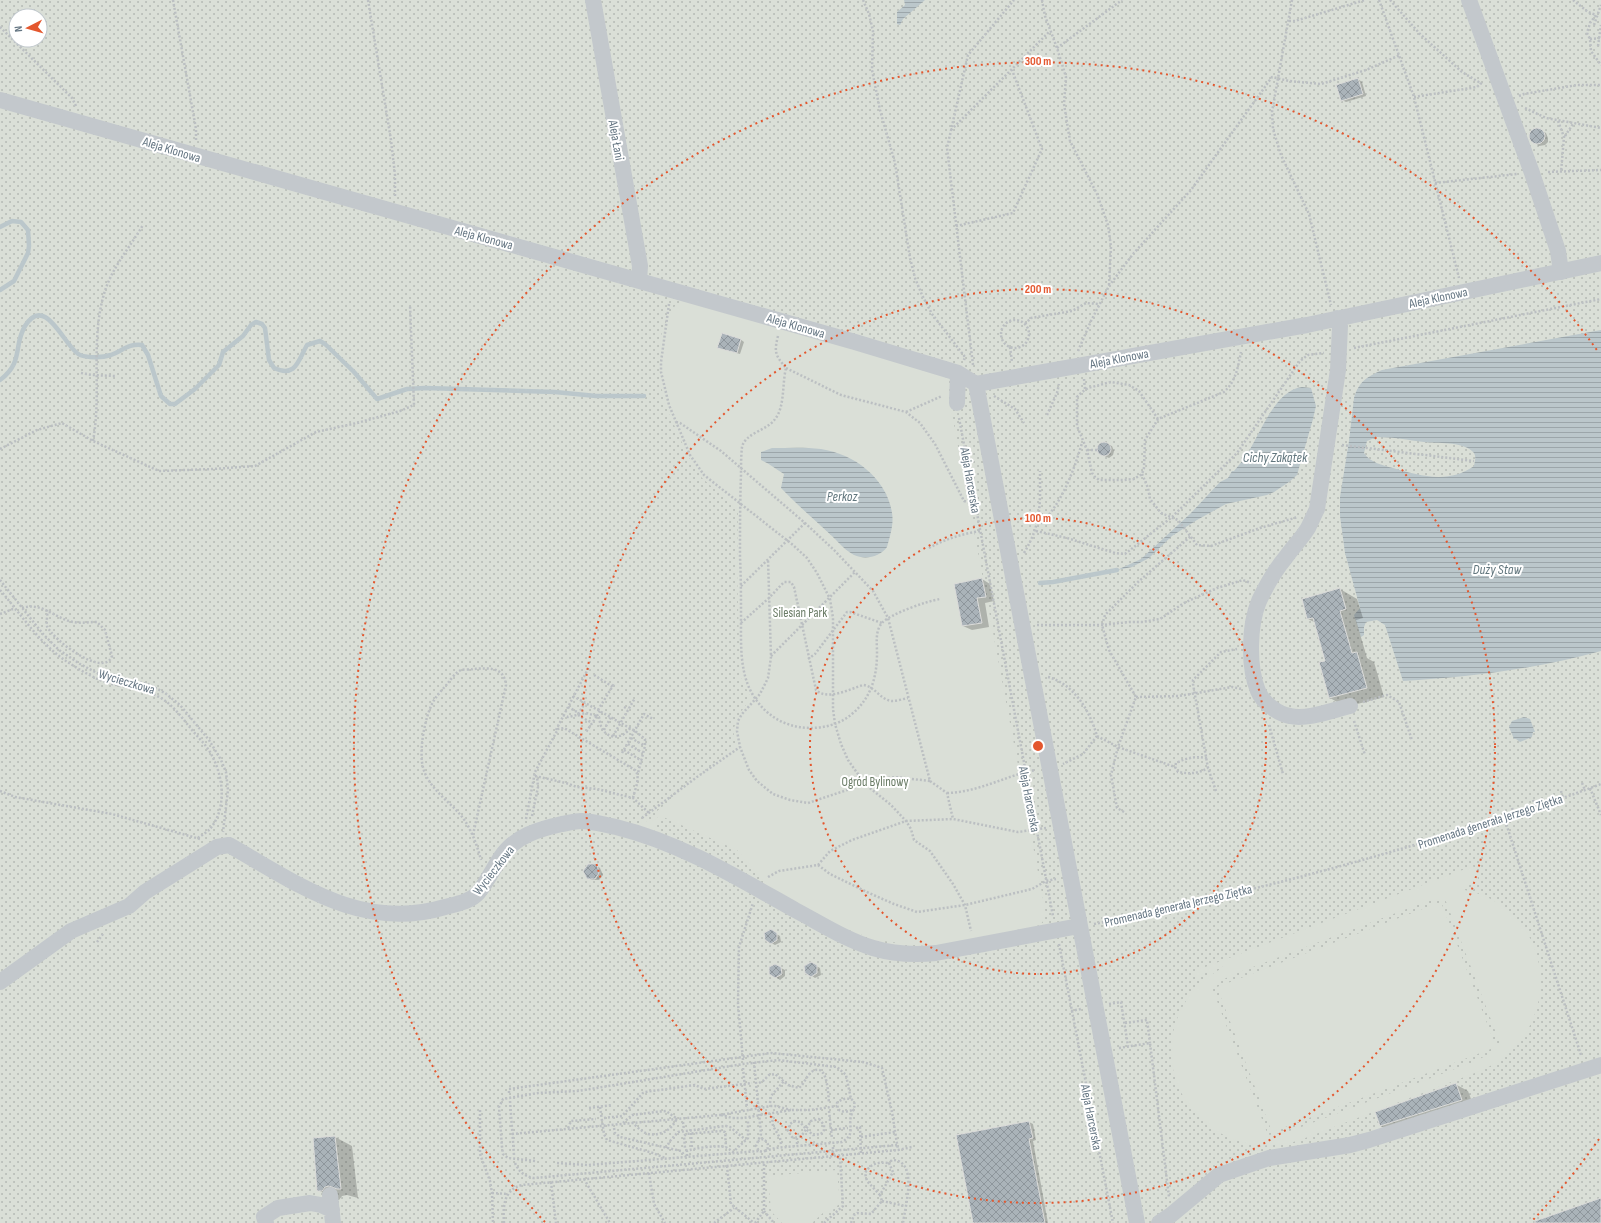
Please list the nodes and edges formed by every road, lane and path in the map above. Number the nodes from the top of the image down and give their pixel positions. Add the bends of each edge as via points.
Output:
1 (173, 0) edge
2 (368, 0) edge
3 (592, 0) edge
4 (863, 0) edge
5 (1014, 0) edge
6 (1042, 0) edge
7 (1122, 0) edge
8 (1292, 0) edge
9 (1365, 0) edge
10 (1379, 0) edge
11 (1390, 0) edge
12 (1469, 0) edge
13 (1573, 0) edge
14 (1601, 5) edge
15 (1596, 15) junction
16 (1289, 21) junction
17 (1594, 25) dead end
18 (1601, 25) edge
19 (0, 27) edge
20 (1050, 31) junction
21 (1600, 38) edge
22 (1590, 39) junction
23 (1598, 46) dead end
24 (1057, 48) junction
25 (1400, 55) junction
26 (1601, 65) edge
27 (1012, 70) junction
28 (1277, 78) junction
29 (1481, 83) junction
30 (1601, 85) edge
31 (1507, 96) junction
32 (1414, 97) junction
33 (0, 100) edge
34 (74, 120) junction
35 (1557, 120) junction
36 (1573, 124) junction
37 (1601, 128) edge
38 (951, 130) junction
39 (1564, 137) junction
40 (196, 141) dead end
41 (1561, 172) dead end
42 (392, 212) junction
43 (143, 225) dead end
44 (956, 226) junction
45 (1601, 263) edge
46 (1561, 272) junction
47 (639, 281) junction
48 (1109, 286) junction
49 (672, 290) junction
50 (1462, 292) junction
51 (1601, 299) edge
52 (1099, 304) junction
53 (410, 306) dead end
54 (1337, 318) junction
55 (1025, 324) junction
56 (778, 335) dead end
57 (1242, 346) dead end
58 (1010, 347) junction
59 (1340, 351) junction
60 (1012, 359) dead end
61 (786, 368) junction
62 (1069, 368) junction
63 (81, 372) dead end
64 (96, 375) junction
65 (115, 376) dead end
66 (958, 380) junction
67 (1084, 382) dead end
68 (976, 384) junction
69 (1085, 389) junction
70 (957, 403) joint
71 (906, 412) junction
72 (1047, 415) dead end
73 (1158, 419) junction
74 (676, 422) junction
75 (1024, 423) dead end
76 (93, 441) junction
77 (1083, 442) junction
78 (1348, 446) dead end
79 (0, 449) edge
80 (1087, 450) junction
81 (1097, 450) dead end
82 (1474, 461) dead end
83 (741, 468) junction
84 (1040, 471) dead end
85 (1142, 474) junction
86 (975, 504) junction
87 (740, 505) junction
88 (1317, 509) junction
89 (1172, 517) junction
90 (805, 523) junction
91 (1037, 523) junction
92 (980, 531) junction
93 (1036, 531) junction
94 (1191, 536) junction
95 (787, 541) junction
96 (929, 548) dead end
97 (768, 560) junction
98 (855, 572) junction
99 (1012, 574) junction
100 (0, 580) edge
101 (741, 586) junction
102 (998, 586) dead end
103 (990, 587) junction
104 (1265, 589) junction
105 (0, 590) edge
106 (769, 598) junction
107 (940, 598) dead end
108 (830, 599) junction
109 (22, 608) junction
110 (16, 610) junction
111 (47, 610) junction
112 (0, 614) edge
113 (888, 618) junction
114 (741, 623) junction
115 (882, 623) junction
116 (1022, 625) junction
117 (1102, 625) junction
118 (802, 626) junction
119 (833, 631) junction
120 (1240, 649) dead end
121 (771, 656) junction
122 (808, 659) junction
123 (588, 667) dead end
124 (594, 675) dead end
125 (1032, 679) junction
126 (872, 688) junction
127 (1195, 693) junction
128 (833, 694) junction
129 (1260, 694) junction
130 (574, 696) junction
131 (607, 697) junction
132 (1136, 697) junction
133 (635, 698) dead end
134 (908, 698) junction
135 (755, 699) junction
136 (611, 700) dead end
137 (1369, 700) dead end
138 (585, 703) junction
139 (1350, 706) dead end
140 (568, 707) junction
141 (624, 707) dead end
142 (628, 709) junction
143 (599, 711) junction
144 (578, 714) junction
145 (563, 715) junction
146 (596, 716) junction
147 (611, 717) junction
148 (653, 719) dead end
149 (592, 723) junction
150 (620, 723) junction
151 (1355, 723) dead end
152 (835, 724) junction
153 (630, 728) junction
154 (556, 730) junction
155 (603, 730) junction
156 (635, 731) junction
157 (586, 732) dead end
158 (613, 736) junction
159 (1097, 736) junction
160 (631, 738) junction
161 (1412, 740) dead end
162 (628, 744) junction
163 (645, 746) junction
164 (740, 747) junction
165 (1118, 747) junction
166 (643, 753) junction
167 (1365, 755) dead end
168 (1207, 758) junction
169 (642, 761) junction
170 (1049, 767) junction
171 (1175, 767) junction
172 (1208, 768) junction
173 (1025, 772) junction
174 (638, 774) junction
175 (1283, 774) dead end
176 (536, 776) junction
177 (930, 781) junction
178 (1582, 783) dead end
179 (864, 784) junction
180 (1601, 784) edge
181 (1590, 788) junction
182 (1585, 790) junction
183 (0, 791) edge
184 (1216, 791) dead end
185 (1561, 791) dead end
186 (947, 793) junction
187 (634, 798) junction
188 (1563, 798) junction
189 (1533, 800) dead end
190 (1536, 807) junction
191 (1512, 808) dead end
192 (1124, 812) dead end
193 (1514, 814) junction
194 (1601, 815) edge
195 (1504, 817) junction
196 (953, 820) junction
197 (223, 821) dead end
198 (906, 821) junction
199 (1044, 828) dead end
200 (1036, 829) junction
201 (473, 835) junction
202 (198, 838) junction
203 (224, 840) junction
204 (482, 863) dead end
205 (818, 865) junction
206 (1054, 879) dead end
207 (1046, 881) junction
208 (757, 889) junction
209 (965, 905) junction
210 (1079, 926) junction
211 (1056, 931) junction
212 (974, 947) junction
213 (0, 982) edge
214 (1124, 1023) dead end
215 (1150, 1043) junction
216 (1128, 1046) dead end
217 (742, 1056) junction
218 (742, 1060) dead end
219 (754, 1062) junction
220 (1601, 1065) edge
221 (743, 1068) dead end
222 (1586, 1069) junction
223 (784, 1081) junction
224 (752, 1083) dead end
225 (760, 1083) dead end
226 (744, 1084) junction
227 (509, 1093) dead end
228 (849, 1093) junction
229 (845, 1099) junction
230 (851, 1099) junction
231 (510, 1101) dead end
232 (770, 1103) dead end
233 (829, 1103) dead end
234 (612, 1105) dead end
235 (837, 1106) junction
236 (600, 1107) junction
237 (759, 1107) junction
238 (589, 1108) dead end
239 (747, 1108) dead end
240 (854, 1109) junction
241 (480, 1110) dead end
242 (791, 1110) junction
243 (829, 1111) dead end
244 (844, 1112) junction
245 (720, 1115) junction
246 (760, 1116) junction
247 (772, 1116) dead end
248 (850, 1117) junction
249 (604, 1118) dead end
250 (677, 1118) junction
251 (596, 1119) dead end
252 (748, 1121) dead end
253 (632, 1122) junction
254 (683, 1122) dead end
255 (623, 1123) junction
256 (603, 1125) junction
257 (568, 1128) junction
258 (614, 1128) dead end
259 (806, 1128) junction
260 (848, 1128) dead end
261 (856, 1128) dead end
262 (684, 1130) junction
263 (831, 1130) junction
264 (895, 1132) junction
265 (692, 1133) junction
266 (512, 1134) junction
267 (760, 1134) junction
268 (860, 1137) junction
269 (797, 1138) junction
270 (832, 1139) dead end
271 (746, 1140) junction
272 (766, 1140) junction
273 (758, 1141) junction
274 (756, 1144) junction
275 (768, 1144) junction
276 (781, 1144) dead end
277 (897, 1145) junction
278 (797, 1146) junction
279 (726, 1147) junction
280 (833, 1147) dead end
281 (912, 1147) dead end
282 (666, 1148) junction
283 (775, 1148) junction
284 (692, 1149) junction
285 (861, 1149) junction
286 (898, 1150) junction
287 (687, 1151) junction
288 (749, 1151) junction
289 (760, 1151) junction
290 (765, 1151) junction
291 (782, 1151) dead end
292 (833, 1151) junction
293 (733, 1152) junction
294 (862, 1154) junction
295 (514, 1155) dead end
296 (687, 1156) junction
297 (782, 1156) junction
298 (833, 1156) junction
299 (840, 1156) junction
300 (666, 1158) junction
301 (535, 1161) dead end
302 (782, 1161) junction
303 (515, 1163) dead end
304 (557, 1163) dead end
305 (764, 1163) junction
306 (889, 1163) junction
307 (727, 1166) junction
308 (649, 1173) junction
309 (584, 1179) junction
310 (551, 1182) junction
311 (492, 1193) junction
312 (508, 1194) junction
313 (880, 1195) junction
314 (882, 1201) junction
315 (905, 1206) junction
316 (734, 1208) junction
317 (332, 1209) edge
318 (764, 1210) junction
319 (1165, 1219) edge
320 (266, 1223) edge
321 (493, 1223) edge
322 (504, 1223) edge
323 (556, 1223) edge
324 (610, 1223) edge
325 (665, 1223) edge
326 (714, 1223) edge
327 (754, 1223) edge
328 (774, 1223) edge
329 (824, 1223) edge
330 (851, 1223) edge
331 (902, 1223) edge
332 (1113, 1223) edge
333 (1137, 1223) edge

1 - 40 path
2 - 42 path via 395,175 396,197
3 - 47 street, Aleja Łani via 640,266
4 - 66 path via 873,31 872,70 895,163 915,278 932,314 965,357
5 - 38 path via 968,55
6 - 20 path
7 - 24 path
8 - 16 path
9 - 16 path
10 - 25 path
11 - 29 path via 1420,34 1462,72
12 - 31 street
13 - 15 path
14 - 15 path
15 - 17 path
15 - 22 path via 1587,33
16 - 28 path
18 - 21 path
19 - 34 path via 72,98 77,107
20 - 24 path
20 - 27 path
21 - 22 path
21 - 23 path
22 - 26 path via 1591,51
24 - 48 path via 1066,77 1064,104 1070,141 1097,194 1108,225 1111,247
25 - 28 path via 1366,70 1321,84
25 - 32 path
27 - 38 path
27 - 44 path via 1042,149 1013,213
28 - 48 path via 1272,77 1191,190 1133,254
28 - 54 path via 1272,112 1273,129 1281,155 1309,214 1331,307
29 - 31 path
29 - 32 path via 1477,87
30 - 31 path via 1577,85
31 - 35 path via 1532,113
31 - 46 street via 1555,244
32 - 50 path
33 - 34 street, Aleja Klonowa
34 - 42 street, Aleja Klonowa
35 - 36 path
35 - 39 path
36 - 37 path
36 - 39 path
38 - 44 path via 947,148
39 - 41 path
42 - 47 street, Aleja Klonowa
43 - 64 path via 110,278 100,307 96,339
44 - 68 path
45 - 46 street, Aleja Klonowa
46 - 50 street, Aleja Klonowa
47 - 49 street, Aleja Klonowa
48 - 52 path
49 - 66 street, Aleja Klonowa
49 - 74 path via 661,372
50 - 54 street, Aleja Klonowa
51 - 59 path
52 - 55 path via 1086,303 1072,311 1031,318
52 - 62 path via 1081,341 1076,358
53 - 76 path via 414,405 400,411 316,432 255,466 159,470
54 - 59 street via 1340,326
54 - 62 street, Aleja Klonowa
55 - 58 path via 1029,334 1026,344 1016,348
55 - 58 path via 1015,320 1005,324 1003,340
56 - 61 path via 775,349 777,357
57 - 73 path via 1236,376 1230,387 1224,392
58 - 60 path
59 - 88 street
59 - 89 path via 1308,355 1300,361 1236,453
61 - 71 path via 841,395
61 - 83 path via 782,381 782,407 775,420 742,445
62 - 68 street, Aleja Klonowa
62 - 72 path via 1060,377 1057,393
63 - 64 path
64 - 65 path
64 - 76 path via 97,421
66 - 68 street, Aleja Klonowa
66 - 70 street
66 - 71 path via 944,394
67 - 69 path
68 - 75 path via 1015,409
68 - 99 street, Aleja Harcerska
69 - 73 path via 1111,382 1129,385 1139,391
69 - 77 path via 1077,397 1076,405 1077,426
70 - 86 path, Aleja Harcerska
71 - 86 path via 920,423 935,444 964,501
73 - 85 path via 1145,440
74 - 83 path via 721,451
74 - 87 path via 690,455 704,475
76 - 79 path via 62,423 37,430
77 - 80 path
77 - 91 path via 1067,488 1050,515 1042,523
78 - 82 path
80 - 81 path
80 - 85 path via 1092,472 1099,480 1134,479
83 - 87 path
83 - 90 path
84 - 91 path via 1040,507
85 - 89 path via 1150,499 1161,513
86 - 92 path, Aleja Harcerska
87 - 95 path
87 - 101 path
88 - 94 path via 1304,516 1291,518 1210,546 1197,545
88 - 104 street via 1308,528
89 - 93 path via 1125,554
89 - 94 path via 1178,520
90 - 95 path
90 - 98 path
91 - 93 path
92 - 96 path via 939,542
92 - 103 path, Aleja Harcerska
93 - 99 path
94 - 117 path via 1138,582 1105,615
95 - 97 path
95 - 108 path via 807,558
97 - 101 path
97 - 106 path
98 - 108 path
98 - 113 path via 873,591
99 - 116 street, Aleja Harcerska
100 - 109 path, Wycieczkowa
101 - 114 path
102 - 103 path
103 - 173 path, Aleja Harcerska
104 - 117 path via 1243,580 1217,588 1160,619
104 - 129 street via 1258,603 1252,634 1253,671
105 - 110 path
106 - 114 path
106 - 118 path via 784,582 791,582
106 - 121 path
107 - 113 path
108 - 118 path
108 - 119 path
109 - 111 path via 27,606
109 - 197 path, Wycieczkowa via 59,650 80,664 108,676 148,684 180,705 209,740 226,772 227,807
110 - 112 path
110 - 202 path via 49,648 77,668 110,683 146,690 166,701 207,748 219,773 221,799 210,829
111 - 111 path via 68,621 97,622 102,625 111,660 108,663 96,664 61,642 48,628
113 - 115 path
113 - 134 path
114 - 135 path via 744,673
115 - 119 path via 847,612
115 - 126 path via 877,633 876,679
116 - 117 path
116 - 125 street, Aleja Harcerska
117 - 132 path via 1109,650
118 - 121 path
118 - 122 path
119 - 122 path
119 - 128 path
120 - 127 path via 1221,652 1214,658 1193,680
121 - 135 path via 768,678
122 - 128 path via 816,690 825,695
123 - 130 path
124 - 131 path via 614,686
125 - 159 path via 1045,676 1055,679 1071,690 1094,724
125 - 170 street, Aleja Harcerska
126 - 128 path via 863,685
126 - 134 path via 892,701
126 - 152 path via 853,714
127 - 129 path via 1232,687
127 - 132 path
127 - 168 path
128 - 152 path
129 - 139 street via 1279,712 1291,716 1306,716
129 - 175 path
130 - 138 path
130 - 140 path
131 - 136 path
131 - 143 path
132 - 165 path
133 - 142 path
134 - 177 path
135 - 152 path via 775,718 794,726 812,728
135 - 164 path via 738,721
137 - 161 path via 1387,695 1399,702
138 - 143 path
138 - 144 path
140 - 144 path
140 - 145 path
141 - 142 path
142 - 150 path
143 - 146 path
143 - 147 path
144 - 145 path via 568,717
144 - 146 path
144 - 149 path
145 - 154 path
146 - 149 path
146 - 155 path via 599,717
147 - 150 path
147 - 155 path
148 - 156 path via 644,714
149 - 157 path
150 - 153 path
150 - 158 path
151 - 167 path
152 - 179 path via 848,760
153 - 156 path
153 - 158 path via 625,734
154 - 174 path via 564,728
154 - 176 path
155 - 158 path
156 - 160 path
156 - 163 path via 645,739
159 - 165 path
159 - 170 path via 1083,754
160 - 162 path
160 - 163 path
162 - 166 path
162 - 169 path via 623,752
163 - 166 path
164 - 179 path via 757,782 773,794 790,800 808,803
164 - 187 path via 649,813
165 - 171 path
165 - 192 path via 1111,776 1117,808
166 - 169 path
168 - 171 path via 1184,759 1176,763
168 - 172 path
169 - 174 path
170 - 173 path
170 - 210 street, Aleja Harcerska
171 - 172 path via 1178,772 1191,774
172 - 184 path
173 - 186 path via 976,790
173 - 200 path, Aleja Harcerska
174 - 187 path
176 - 176 path via 525,817 527,823 531,818 538,787
176 - 187 path via 577,788
177 - 179 path via 896,777
177 - 186 path
178 - 182 path
179 - 198 path via 891,805
180 - 181 path, Promenada generała Jerzego Ziętka
181 - 182 path, Promenada generała Jerzego Ziętka
181 - 194 path
182 - 188 path, Promenada generała Jerzego Ziętka
183 - 202 path via 14,797 112,814
185 - 188 path
186 - 196 path
188 - 190 path, Promenada generała Jerzego Ziętka
189 - 190 path
190 - 193 path, Promenada generała Jerzego Ziętka
191 - 193 path
193 - 195 path, Promenada generała Jerzego Ziętka
195 - 210 path, Promenada generała Jerzego Ziętka via 1294,879 1158,911
195 - 222 path
196 - 198 path
196 - 200 path via 1018,832
198 - 205 path via 852,840 830,851
198 - 209 path via 914,840 930,851
199 - 200 path
200 - 207 path, Aleja Harcerska
201 - 201 path via 428,777 422,760 424,735 432,704 454,676 462,669 490,668 499,671 506,685
201 - 204 path
202 - 203 path
203 - 208 street, Wycieczkowa via 310,891 344,906 367,912 426,912 467,900 476,895 512,844 538,830 580,821 629,830 659,840 688,852
203 - 213 street via 145,892 129,906 71,932
205 - 208 path via 779,871 764,879
205 - 209 path via 830,874 869,893 917,912
206 - 207 path
207 - 209 path via 1032,889
207 - 211 path, Aleja Harcerska
208 - 212 street via 835,932 873,948 921,955
208 - 217 path via 739,947 738,1004
209 - 212 path
210 - 211 street
210 - 333 street, Aleja Harcerska
211 - 212 street
211 - 332 path, Aleja Harcerska
214 - 215 path via 1147,1020
215 - 216 path
215 - 319 path
217 - 218 path
217 - 227 path via 509,1089
217 - 264 path via 771,1053 830,1058 863,1062 882,1068
219 - 228 path via 778,1060 837,1067 846,1075
219 - 237 path
219 - 301 path via 578,1091 538,1093 503,1099 499,1107 502,1152 508,1158
220 - 222 street
221 - 226 path
222 - 319 street via 1369,1140 1286,1154 1219,1175
223 - 225 path via 773,1074
223 - 232 path via 771,1096
223 - 233 path via 794,1088 799,1088 808,1075 814,1070 820,1070 826,1077
224 - 226 path
226 - 239 path
226 - 249 path via 704,1089 695,1085 646,1092 622,1116
228 - 229 path
228 - 230 path
229 - 230 path
229 - 235 path via 839,1101
230 - 240 path via 855,1103
231 - 266 path
234 - 236 path
235 - 242 path
235 - 244 path
236 - 238 path
236 - 256 path
237 - 242 path via 775,1106
237 - 245 path
237 - 246 path
240 - 244 path
240 - 248 path
241 - 311 path via 480,1154
242 - 246 path
243 - 263 path
244 - 248 path
245 - 246 path via 736,1119
245 - 250 path
246 - 267 path
247 - 276 path via 773,1126
248 - 278 path via 850,1133 843,1141
250 - 253 path
250 - 253 path via 670,1130 655,1134 644,1132
250 - 255 path via 666,1112 655,1112 632,1115
251 - 257 path via 571,1121
252 - 271 path via 749,1135
253 - 255 path
254 - 262 path
255 - 256 path
256 - 257 path
256 - 300 path via 604,1138 611,1143 653,1152
257 - 266 path
258 - 282 path via 620,1137
259 - 259 path via 813,1135 818,1135 825,1127 821,1120 816,1119
259 - 269 path
259 - 269 path via 797,1121 790,1124 789,1134
260 - 263 path
261 - 268 path via 860,1127
262 - 271 path via 726,1126
262 - 282 path via 678,1132
263 - 270 path
264 - 268 path
264 - 277 path
265 - 279 path via 724,1132
265 - 284 path
265 - 287 path via 684,1136
266 - 295 path
267 - 272 path
267 - 273 path
268 - 285 path
269 - 278 path
271 - 293 path
272 - 273 path
272 - 275 path
273 - 274 path
274 - 288 path
274 - 289 path
275 - 283 path
275 - 290 path
277 - 285 path
277 - 286 path
278 - 283 path
279 - 284 path
279 - 293 path
280 - 292 path
281 - 286 path
282 - 296 path via 681,1151
283 - 290 path
284 - 287 path
285 - 292 path
285 - 294 path
286 - 294 path
287 - 296 path
288 - 289 path
288 - 293 path
289 - 290 path
291 - 297 path
292 - 297 path
292 - 298 path
293 - 296 path
294 - 299 path
296 - 300 path
297 - 302 path
297 - 303 path via 534,1178 522,1174
298 - 299 path
298 - 302 path
299 - 329 path via 843,1206
300 - 304 path via 588,1165
302 - 305 path
305 - 307 path
305 - 318 path
306 - 313 path via 893,1172
306 - 313 path via 876,1163 869,1166 865,1173 867,1181
306 - 315 path via 896,1160 902,1162 906,1168 908,1192
307 - 308 path
307 - 316 path via 731,1204
308 - 309 path
308 - 325 path via 654,1204
309 - 310 path
309 - 324 path
310 - 312 path via 518,1186
310 - 323 path
311 - 312 path
311 - 321 path
312 - 322 path via 503,1208
313 - 314 path
314 - 315 path
314 - 330 path via 871,1214 854,1215
315 - 331 path
316 - 326 path
316 - 327 path
317 - 320 street via 310,1203 278,1208 264,1217
318 - 327 path
318 - 328 path

